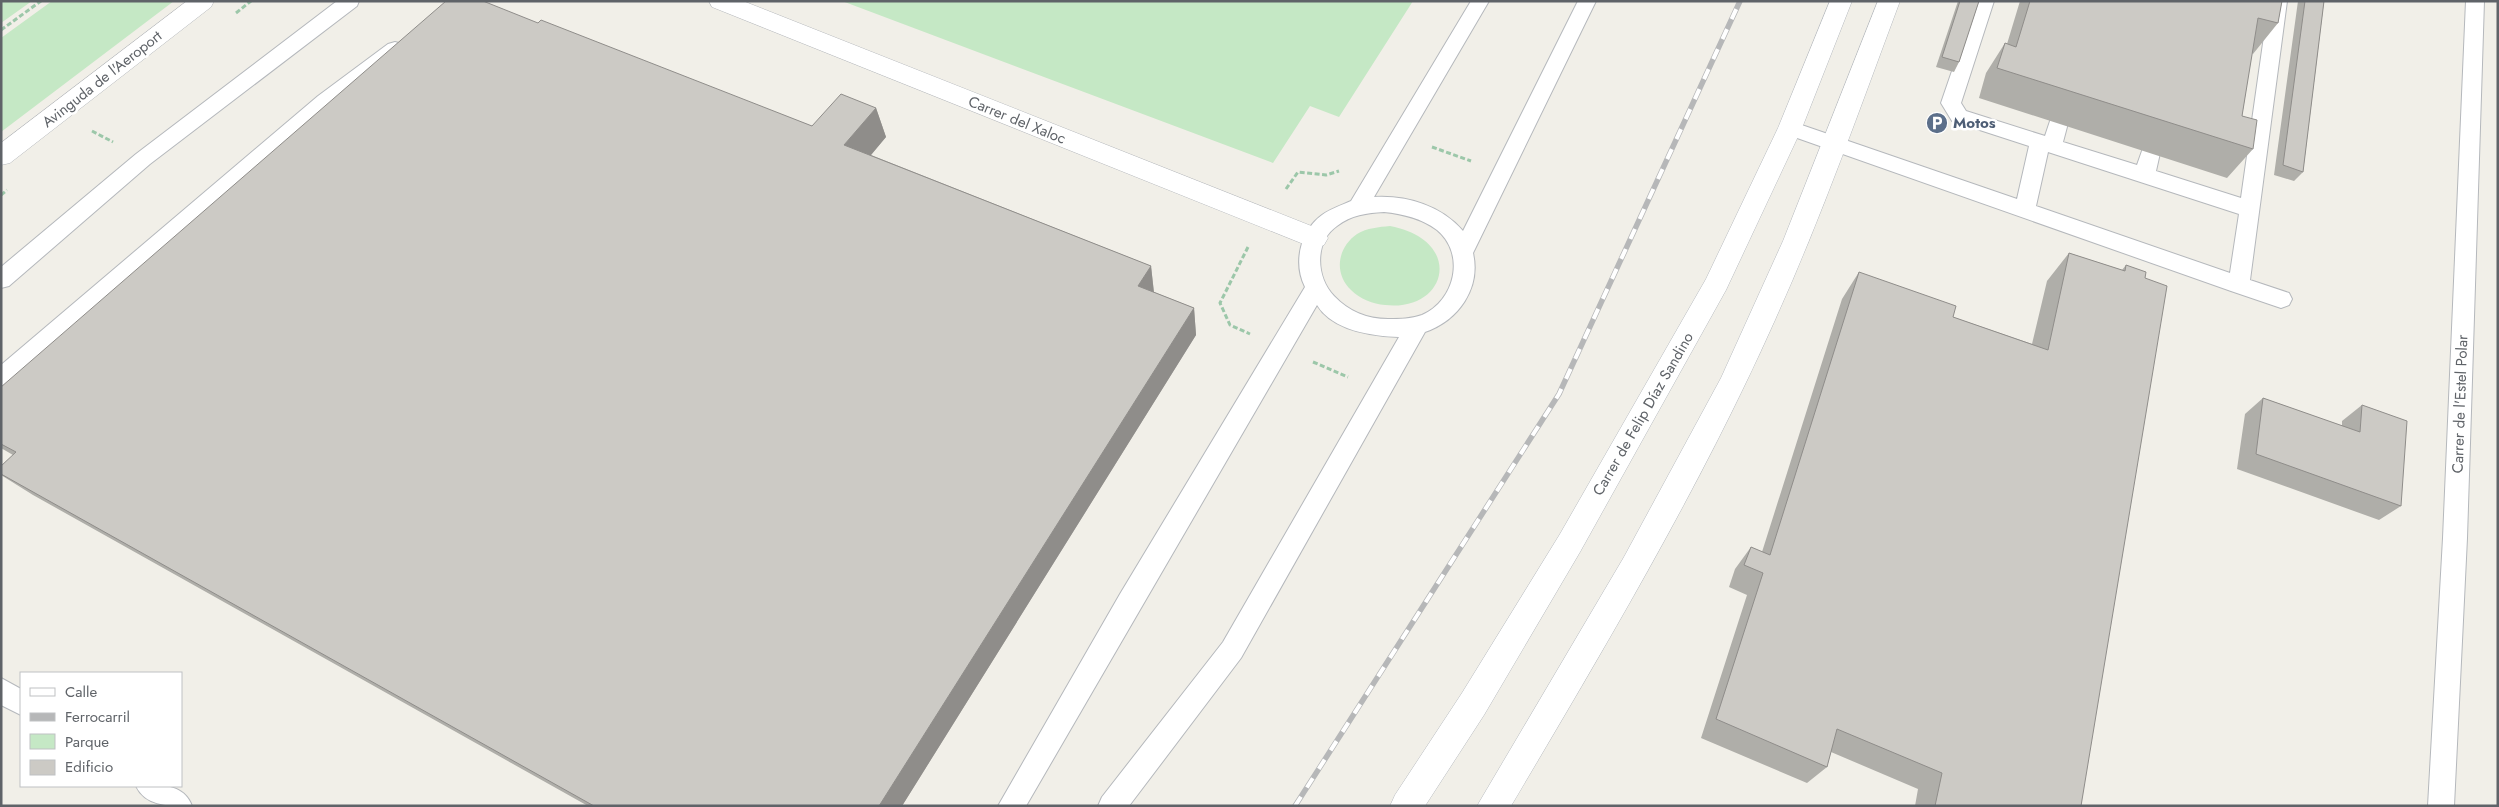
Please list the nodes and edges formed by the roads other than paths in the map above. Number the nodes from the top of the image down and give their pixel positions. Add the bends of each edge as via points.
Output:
1 (203, 1) edge
2 (350, 1) edge
3 (720, 1) edge
4 (1480, 1) edge
5 (1587, 1) edge
6 (1841, 1) edge
7 (1889, 1) edge
8 (1985, 1) edge
9 (2278, 1) edge
10 (2475, 1) edge
11 (412, 36) edge
12 (2058, 124) dead end
13 (1790, 128) junction
14 (1835, 143) junction
15 (2046, 144) junction
16 (2150, 153) dead end
17 (1, 156) edge
18 (2145, 175) junction
19 (1358, 207) junction
20 (2249, 208) junction
21 (2024, 210) junction
22 (1315, 238) junction
23 (1463, 252) junction
24 (1, 280) edge
25 (2239, 285) junction
26 (1315, 288) junction
27 (2280, 299) dead end
28 (1418, 325) junction
29 (1, 379) edge
30 (1, 690) edge
31 (20, 702) edge
32 (150, 787) edge
33 (179, 806) edge
34 (1011, 806) edge
35 (1111, 806) edge
36 (1406, 806) edge
37 (1493, 806) edge
38 (2441, 806) edge

1 - 17 main road, Avinguda de l'Aeroport
2 - 24 lane via 143,158
3 - 22 main road, Carrer del Xaloc
4 - 19 lane
5 - 23 lane
6 - 13 main road, Carrer de Felip Díaz Sandino
7 - 14 main road
8 - 15 lane via 1951,104 1959,116
9 - 20 lane
10 - 38 lane, Carrer de l'Estel Polar
11 - 29 lane via 325,101
12 - 15 lane
13 - 14 lane
13 - 36 main road, Carrer de Felip Díaz Sandino via 1718,283 1570,543 1473,704
14 - 21 lane
14 - 37 main road via 1762,320 1700,446 1625,586
15 - 18 lane
15 - 21 lane
16 - 18 lane
18 - 20 lane
19 - 22 lane via 1325,224
19 - 23 lane via 1409,207 1433,217 1452,232
20 - 25 lane
21 - 25 lane
22 - 26 lane via 1309,254 1309,272
23 - 28 lane via 1467,269 1463,287 1453,303 1438,316
25 - 27 lane
26 - 28 lane via 1327,305 1347,319 1370,327 1394,329
26 - 34 lane
28 - 35 lane via 1232,650
30 - 31 lane
32 - 33 lane

